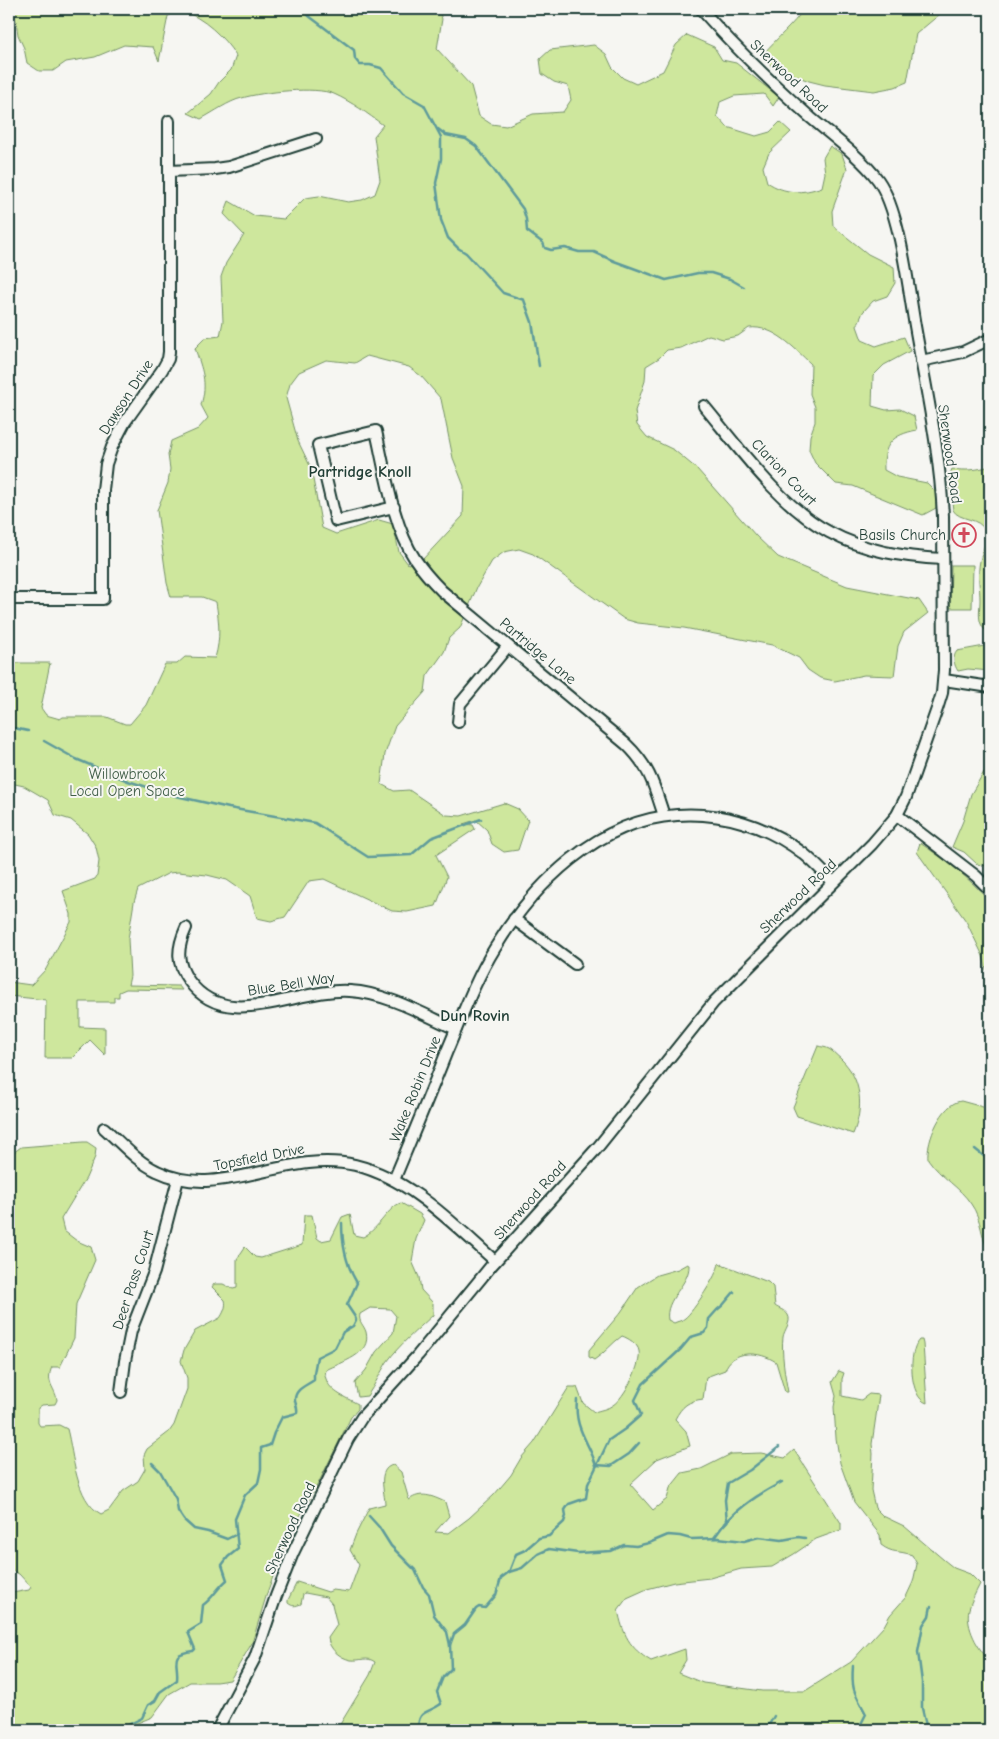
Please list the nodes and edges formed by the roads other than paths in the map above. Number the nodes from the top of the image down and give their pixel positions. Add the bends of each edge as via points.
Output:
1 (701, 9) edge
2 (169, 121) dead end
3 (316, 139) dead end
4 (169, 170) junction
5 (990, 339) edge
6 (921, 361) junction
7 (704, 406) dead end
8 (394, 507) junction
9 (943, 560) junction
10 (9, 599) edge
11 (508, 646) junction
12 (944, 680) junction
13 (990, 687) edge
14 (458, 722) dead end
15 (897, 815) junction
16 (664, 816) junction
17 (833, 882) junction
18 (990, 890) edge
19 (514, 919) junction
20 (186, 928) dead end
21 (575, 964) dead end
22 (456, 1028) junction
23 (104, 1128) dead end
24 (178, 1180) junction
25 (394, 1180) junction
26 (495, 1261) junction
27 (121, 1392) dead end
28 (217, 1730) edge

1 - 6 street, Sherwood Road via 734,45 866,167 882,186 898,234
2 - 4 street, Dawson Drive
3 - 4 street via 229,167
4 - 10 street, Dawson Drive via 169,352 162,370 119,433 106,464 102,599
5 - 6 street via 963,352
6 - 9 street, Sherwood Road via 940,483
7 - 9 street, Clarion Court via 784,499 808,519 849,542 870,549
8 - 8 street, Partridge Lane via 376,431 318,445 336,521
8 - 11 street, Partridge Lane via 399,527 422,569 442,591
9 - 12 street, Sherwood Road
11 - 14 street via 460,704
11 - 16 street, Partridge Lane via 638,755 653,781
12 - 13 street
12 - 15 street, Sherwood Road via 920,760
15 - 17 street, Sherwood Road
15 - 18 street
16 - 17 street, Wake Robin Drive via 707,815 768,831 805,854
16 - 19 street, Wake Robin Drive via 633,823 596,841 556,873
17 - 26 street, Sherwood Road via 714,1002 603,1141
19 - 21 street
19 - 22 street, Wake Robin Drive via 485,966
20 - 22 street, Blue Bell Way via 179,943 181,966 194,988 215,1003 240,1007 318,992 350,990 384,998
22 - 25 street, Wake Robin Drive
23 - 24 street, Topsfield Drive via 145,1164
24 - 25 street, Topsfield Drive via 220,1180 314,1161 353,1165
24 - 27 street, Deer Pass Court via 154,1272 131,1331
25 - 26 street, Topsfield Drive via 418,1195
26 - 28 street, Sherwood Road via 355,1427 287,1567 255,1658

